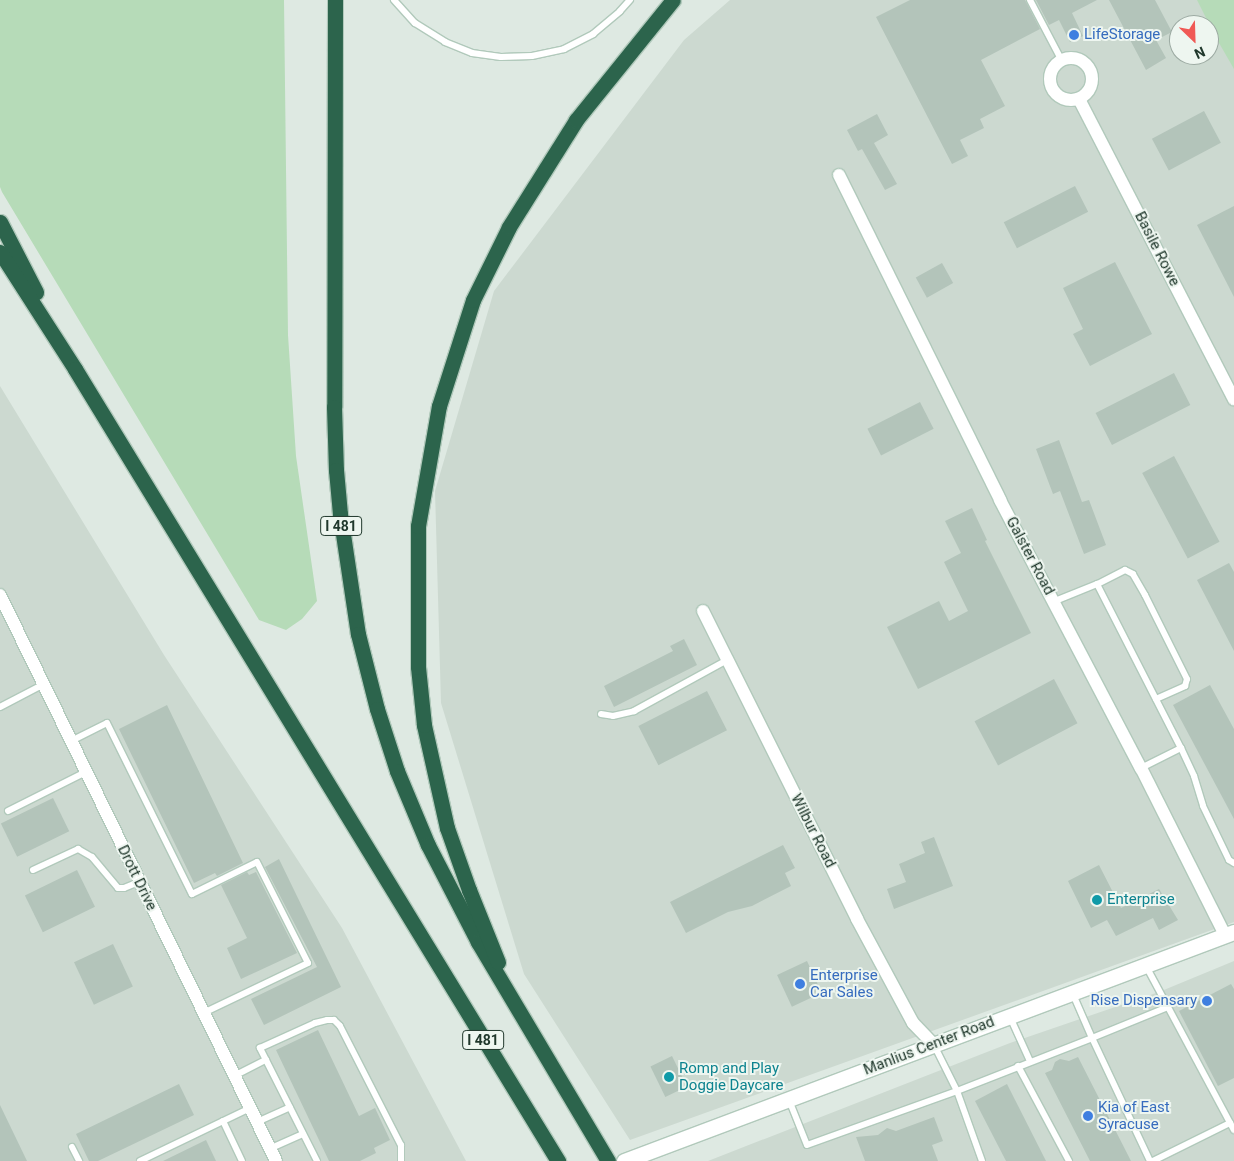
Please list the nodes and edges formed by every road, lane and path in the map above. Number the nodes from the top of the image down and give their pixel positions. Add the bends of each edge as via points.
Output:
1 (335, 0) edge
2 (394, 0) edge
3 (630, 0) edge
4 (673, 0) edge
5 (1030, 0) edge
6 (1062, 61) junction
7 (1079, 99) junction
8 (839, 175) dead end
9 (0, 222) edge
10 (0, 252) edge
11 (75, 369) junction
12 (1234, 399) edge
13 (1097, 584) junction
14 (0, 594) edge
15 (1054, 601) junction
16 (703, 611) dead end
17 (727, 660) junction
18 (44, 684) junction
19 (1156, 699) junction
20 (0, 706) edge
21 (601, 714) dead end
22 (71, 741) junction
23 (1181, 748) junction
24 (1141, 768) junction
25 (86, 772) junction
26 (8, 811) dead end
27 (1234, 863) edge
28 (32, 870) dead end
29 (139, 882) junction
30 (1229, 934) edge
31 (1145, 964) junction
32 (1071, 991) junction
33 (1168, 1007) junction
34 (203, 1013) junction
35 (521, 1016) junction
36 (1009, 1016) junction
37 (1092, 1038) junction
38 (934, 1045) junction
39 (266, 1060) junction
40 (1030, 1061) junction
41 (1018, 1066) junction
42 (234, 1076) junction
43 (957, 1091) junction
44 (789, 1099) junction
45 (290, 1107) junction
46 (250, 1108) junction
47 (223, 1121) junction
48 (256, 1122) junction
49 (1230, 1123) junction
50 (1234, 1130) edge
51 (303, 1134) junction
52 (72, 1147) dead end
53 (269, 1148) junction
54 (555, 1158) edge
55 (79, 1161) edge
56 (140, 1161) edge
57 (242, 1161) edge
58 (276, 1161) edge
59 (317, 1161) edge
60 (401, 1161) edge
61 (608, 1161) edge
62 (624, 1161) edge
63 (982, 1161) edge
64 (1069, 1161) edge
65 (1152, 1161) edge

1 - 35 highway, I 481 via 334,407 340,514 352,601 377,709 397,771 452,893
2 - 3 lane via 415,23 446,42 472,52 501,57 532,56 564,49 592,34
4 - 35 highway via 576,120 508,227 472,300 439,406 418,526 418,667 424,725 447,828
5 - 6 lane
6 - 7 street via 1052,70 1051,87 1063,99
6 - 7 street via 1075,59 1089,69 1092,83
7 - 12 street, Basile Rowe
8 - 15 street, Galster Road via 991,483
9 - 11 highway
10 - 11 highway, I 481
11 - 54 highway, I 481
13 - 15 lane
13 - 19 lane
13 - 19 lane via 1125,570 1133,574 1145,595 1187,679 1185,686
14 - 18 street, Drott Drive
15 - 24 street, Galster Road
16 - 17 street, Wilbur Road
17 - 21 lane via 634,710 613,716
17 - 38 street, Wilbur Road via 857,919 913,1023
18 - 20 lane
18 - 22 street, Drott Drive
19 - 23 lane
22 - 25 street, Drott Drive
22 - 34 lane via 108,724 192,894 257,862 308,963
23 - 24 lane
23 - 27 lane via 1203,806 1229,860
24 - 30 street, Galster Road
25 - 26 lane
25 - 29 street, Drott Drive
28 - 29 lane via 78,849 92,857 118,888
29 - 34 street, Drott Drive
30 - 31 main road, Manlius Center Road
31 - 32 main road, Manlius Center Road
31 - 33 lane
32 - 36 main road, Manlius Center Road
32 - 37 lane
33 - 37 lane
33 - 49 lane
34 - 42 street, Drott Drive
35 - 61 highway, I 481
36 - 38 main road, Manlius Center Road
36 - 40 lane
37 - 40 lane
37 - 65 lane
38 - 43 lane
38 - 44 main road, Manlius Center Road
39 - 42 lane
39 - 45 lane
39 - 60 lane via 260,1048 315,1023 334,1020 401,1145
40 - 41 lane
41 - 43 lane
41 - 64 lane
42 - 46 street, Drott Drive
43 - 44 lane via 807,1145
43 - 63 lane
44 - 62 main road, Manlius Center Road
45 - 48 lane
45 - 51 lane
46 - 47 lane
46 - 48 street, Drott Drive
47 - 56 lane
47 - 57 lane
48 - 53 street, Drott Drive
49 - 50 lane
49 - 65 lane
51 - 53 lane
51 - 59 lane
52 - 55 lane
53 - 58 street, Drott Drive

